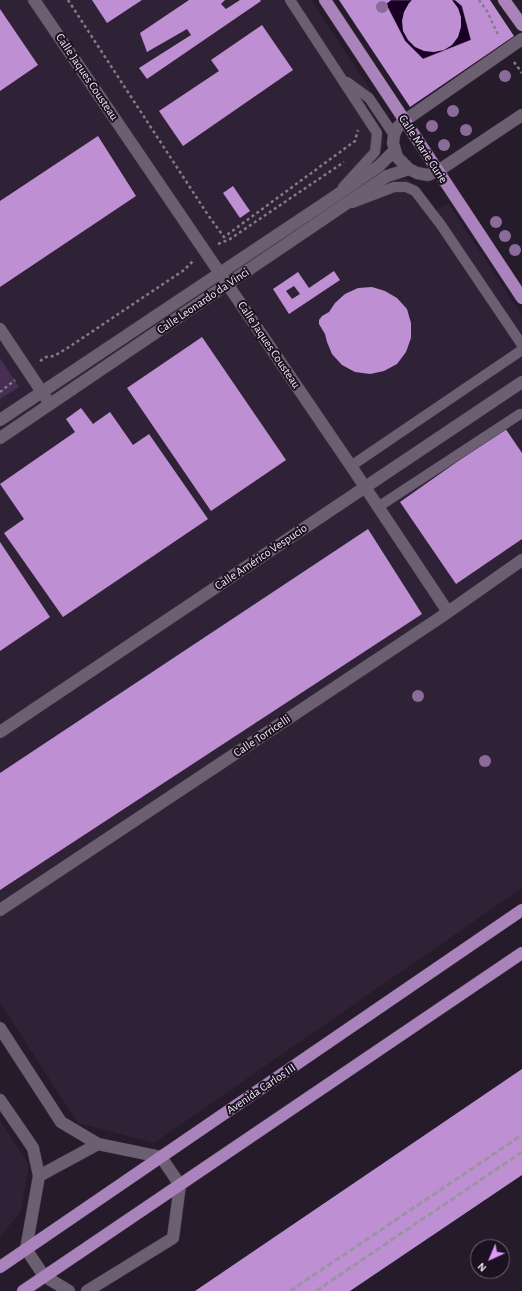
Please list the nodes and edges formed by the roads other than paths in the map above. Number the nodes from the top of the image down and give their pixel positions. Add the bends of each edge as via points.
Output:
1 (34, 0) edge
2 (290, 0) edge
3 (325, 0) edge
4 (504, 0) edge
5 (522, 25) edge
6 (522, 39) edge
7 (342, 78) junction
8 (522, 115) edge
9 (404, 121) junction
10 (394, 135) junction
11 (395, 150) junction
12 (409, 169) junction
13 (438, 171) junction
14 (334, 197) junction
15 (343, 206) junction
16 (221, 273) junction
17 (228, 284) junction
18 (522, 298) edge
19 (0, 330) edge
20 (522, 345) edge
21 (522, 350) edge
22 (522, 382) edge
23 (42, 392) junction
24 (50, 404) junction
25 (522, 414) edge
26 (0, 420) edge
27 (0, 438) edge
28 (351, 466) junction
29 (365, 487) junction
30 (378, 507) junction
31 (522, 560) edge
32 (448, 612) junction
33 (0, 732) edge
34 (0, 910) edge
35 (522, 910) edge
36 (522, 953) edge
37 (0, 1028) edge
38 (0, 1100) edge
39 (98, 1144) junction
40 (161, 1157) junction
41 (39, 1176) junction
42 (180, 1185) junction
43 (26, 1249) junction
44 (0, 1267) edge
45 (44, 1276) junction
46 (22, 1291) edge
47 (69, 1291) edge
48 (87, 1291) edge

1 - 16 street, Calle Jaques Cousteau
2 - 7 lane
3 - 9 main road, Calle Marie Curie
4 - 5 main road
6 - 9 street
7 - 10 lane via 369,98
7 - 14 lane via 377,133 375,152
8 - 13 street
9 - 10 street
9 - 13 main road, Calle Marie Curie
10 - 11 street
11 - 12 street via 397,157
11 - 14 street, Calle Leonardo da Vinci via 379,166
12 - 13 street via 428,174
12 - 15 street, Calle Leonardo da Vinci via 386,176
13 - 18 main road, Calle Marie Curie
14 - 16 street, Calle Leonardo da Vinci
15 - 17 street, Calle Leonardo da Vinci
15 - 20 lane via 394,187 406,187 415,191
16 - 17 street, Calle Jaques Cousteau
16 - 23 street, Calle Leonardo da Vinci
17 - 24 street, Calle Leonardo da Vinci
17 - 28 street, Calle Jaques Cousteau
19 - 23 street
21 - 28 lane
22 - 29 street, Calle Américo Vespucio
23 - 24 street
23 - 26 street, Calle Leonardo da Vinci
24 - 27 street, Calle Leonardo da Vinci
25 - 30 lane
28 - 29 street, Calle Jaques Cousteau
29 - 30 street, Calle Jaques Cousteau
29 - 33 street, Calle Américo Vespucio
30 - 32 street, Calle Jaques Cousteau
31 - 32 street, Calle Torricelli
32 - 34 street, Calle Torricelli
35 - 40 main road, Avenida Carlos III
36 - 42 main road
37 - 39 street via 62,1122
38 - 41 street via 33,1148
39 - 40 street
39 - 41 street
40 - 42 street
40 - 43 main road, Avenida Carlos III
41 - 43 street
42 - 45 main road
42 - 48 street via 173,1238
43 - 44 main road, Avenida Carlos III
43 - 45 street
45 - 46 main road
45 - 47 street

